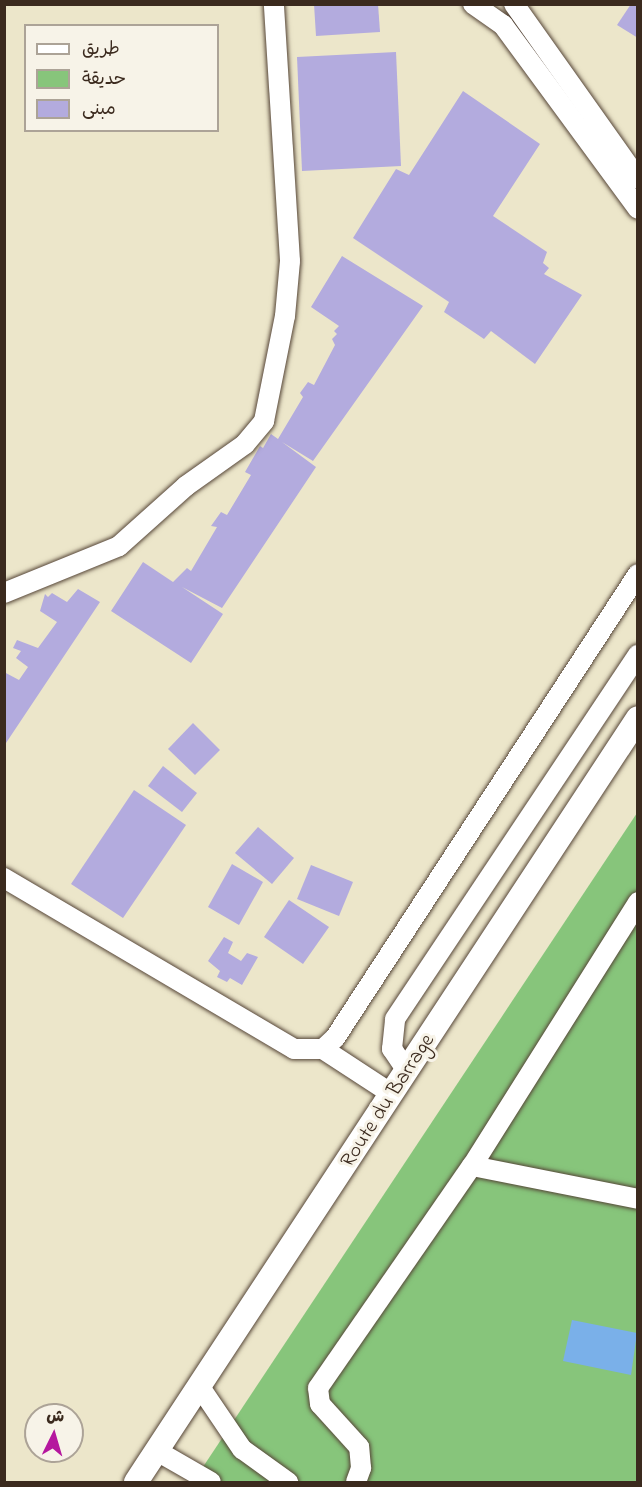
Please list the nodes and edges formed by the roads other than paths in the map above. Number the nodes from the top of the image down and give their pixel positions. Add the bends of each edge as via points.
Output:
1 (274, 4) edge
2 (473, 4) edge
3 (514, 4) edge
4 (638, 179) edge
5 (638, 209) edge
6 (638, 574) edge
7 (4, 593) edge
8 (638, 655) edge
9 (638, 718) edge
10 (4, 878) edge
11 (638, 902) edge
12 (322, 1049) junction
13 (407, 1071) junction
14 (392, 1094) junction
15 (472, 1166) junction
16 (638, 1199) edge
17 (200, 1387) junction
18 (157, 1451) junction
19 (359, 1481) edge
20 (136, 1482) edge
21 (211, 1482) edge
22 (288, 1482) edge

1 - 7 street via 290,270 264,421 253,437 186,486 119,546
2 - 5 street via 503,25
3 - 4 street
6 - 12 street via 335,1038
8 - 13 street via 395,1020 392,1049
9 - 13 main road, Route du Barrage
10 - 12 street via 294,1049
11 - 15 street
12 - 14 street
13 - 14 main road, Route du Barrage
14 - 17 main road, Route du Barrage
15 - 16 street
15 - 19 street via 318,1389 320,1404 359,1447
17 - 18 main road, Route du Barrage
17 - 22 street via 242,1449
18 - 20 main road, Route du Barrage
18 - 21 street

